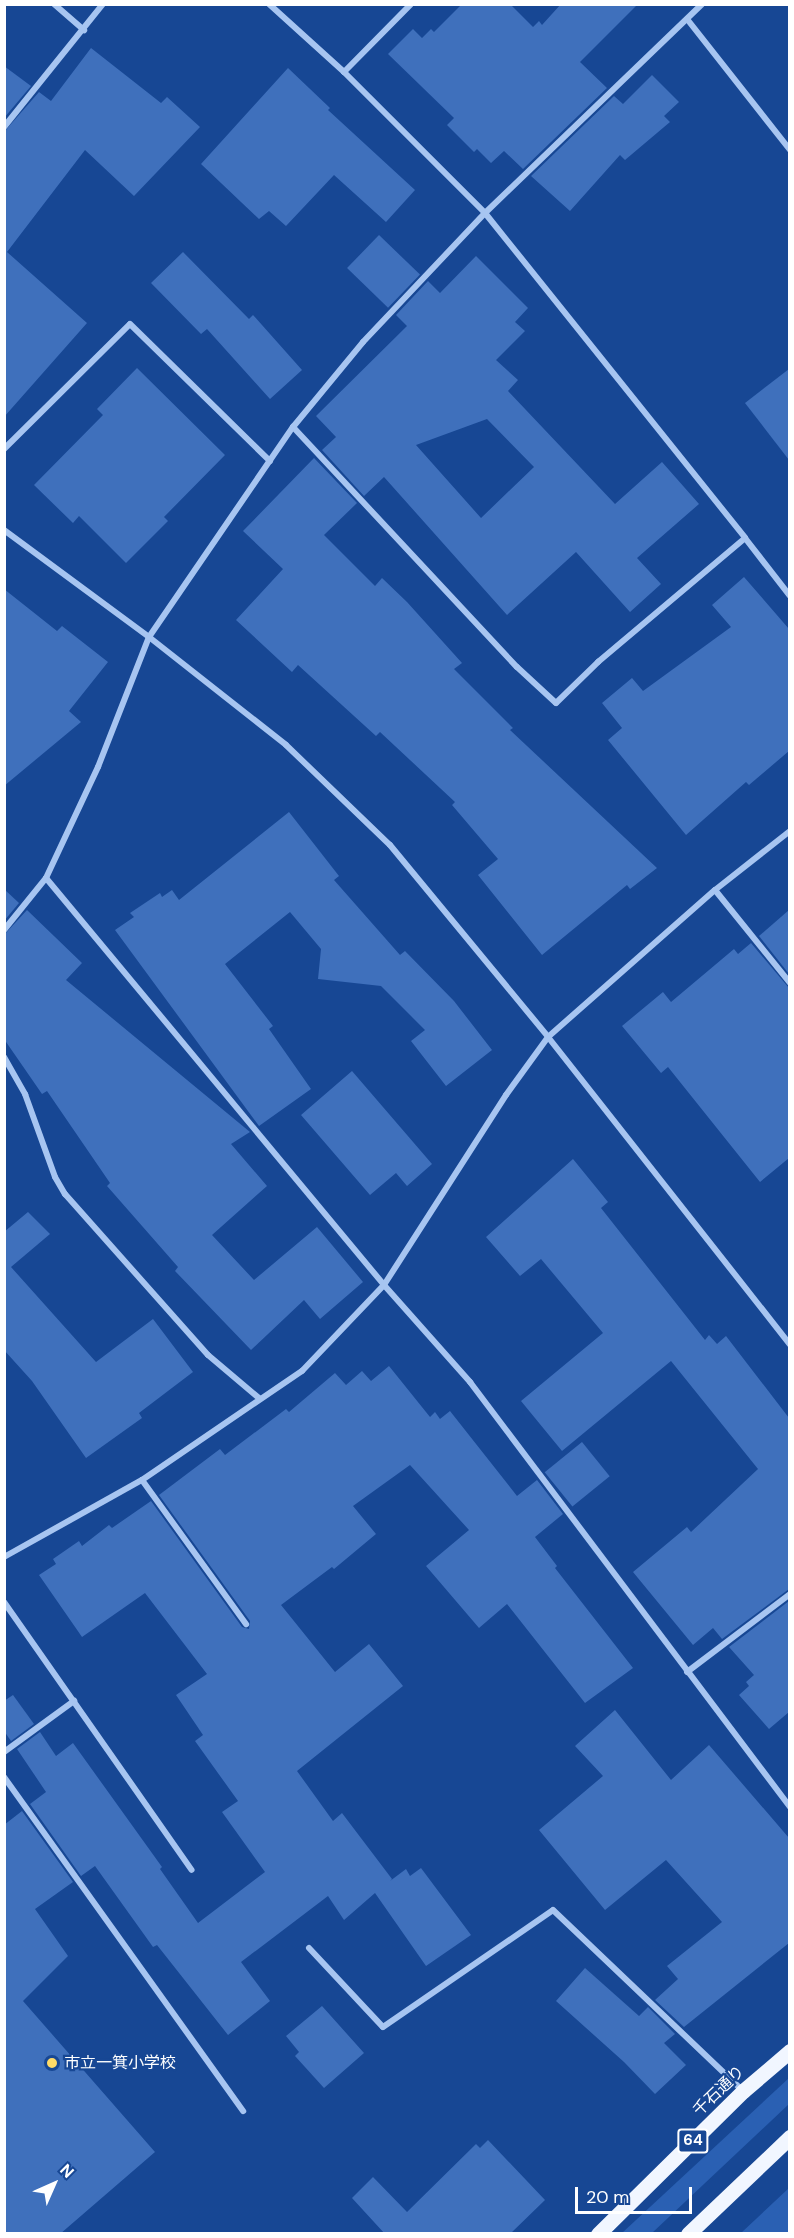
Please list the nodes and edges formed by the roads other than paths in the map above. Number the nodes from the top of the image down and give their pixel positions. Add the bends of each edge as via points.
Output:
1 (54, 4) edge
2 (103, 4) edge
3 (269, 4) edge
4 (411, 4) edge
5 (702, 4) edge
6 (687, 19) junction
7 (84, 30) junction
8 (344, 72) junction
9 (4, 127) edge
10 (789, 150) edge
11 (485, 213) junction
12 (293, 427) junction
13 (4, 449) edge
14 (270, 461) junction
15 (4, 530) edge
16 (745, 538) junction
17 (789, 596) edge
18 (149, 637) junction
19 (789, 831) edge
20 (46, 878) junction
21 (715, 890) junction
22 (4, 930) edge
23 (789, 983) edge
24 (548, 1037) junction
25 (4, 1057) edge
26 (384, 1284) junction
27 (789, 1344) edge
28 (260, 1399) junction
29 (142, 1480) junction
30 (4, 1557) edge
31 (789, 1594) edge
32 (4, 1602) edge
33 (246, 1624) dead end
34 (687, 1672) junction
35 (74, 1701) junction
36 (4, 1752) edge
37 (4, 1777) edge
38 (789, 1807) edge
39 (192, 1870) dead end
40 (309, 1948) dead end
41 (789, 2051) edge
42 (743, 2091) junction
43 (243, 2111) dead end
44 (789, 2137) edge
45 (598, 2234) edge
46 (688, 2234) edge

1 - 7 street
2 - 7 street
3 - 8 street
4 - 8 street
5 - 6 street
6 - 10 street
6 - 11 street
7 - 9 street
8 - 11 street
11 - 12 street via 363,342
11 - 16 street
12 - 14 street
12 - 16 street via 517,668 556,703 598,662
13 - 14 street via 130,324
14 - 18 street
15 - 18 street
16 - 17 street
18 - 20 street via 98,767
18 - 24 street via 286,745 390,845
19 - 21 street
20 - 22 street
20 - 26 street
21 - 23 street
21 - 24 street
24 - 26 street
24 - 27 street
25 - 28 street via 25,1094 65,1194 208,1355
26 - 28 street via 302,1371
26 - 34 street via 470,1382
28 - 29 street
29 - 30 street
29 - 33 street
31 - 34 street
32 - 35 street
34 - 38 street
35 - 36 street
35 - 39 street
37 - 43 street
40 - 42 street via 383,2027 553,1910
41 - 42 main road, 千石通り / 64
42 - 45 main road, 千石通り / 64
44 - 46 main road

